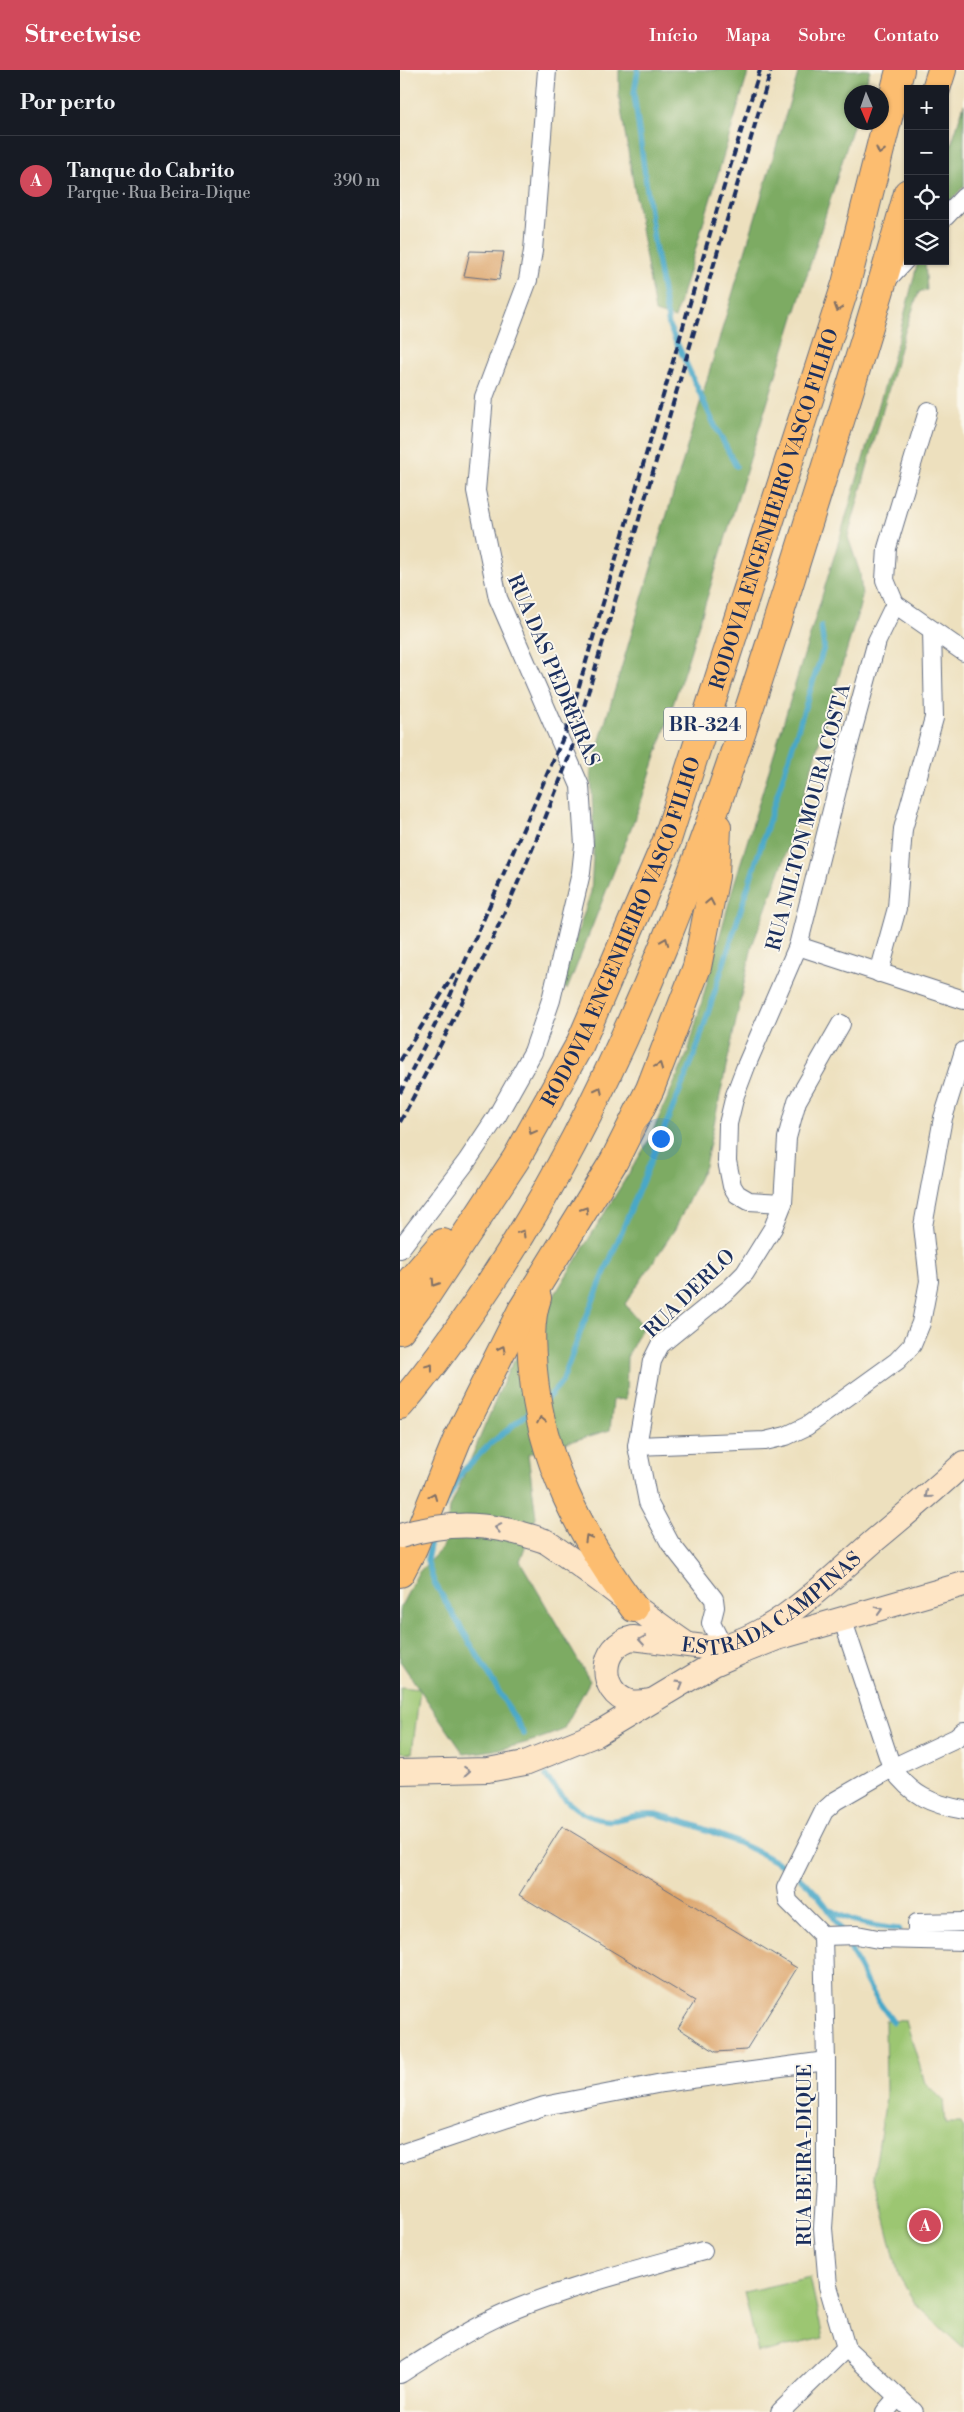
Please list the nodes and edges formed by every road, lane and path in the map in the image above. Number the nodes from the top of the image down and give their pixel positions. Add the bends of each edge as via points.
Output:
1 (547, 70) edge
2 (900, 70) edge
3 (942, 70) edge
4 (937, 85) edge
5 (964, 197) edge
6 (904, 207) edge
7 (949, 213) edge
8 (904, 261) edge
9 (882, 286) junction
10 (928, 411) dead end
11 (895, 604) junction
12 (932, 630) junction
13 (964, 652) edge
14 (718, 802) junction
15 (798, 946) junction
16 (879, 973) junction
17 (964, 1000) edge
18 (841, 1024) dead end
19 (964, 1051) edge
20 (516, 1159) junction
21 (783, 1203) junction
22 (400, 1249) edge
23 (549, 1266) junction
24 (400, 1293) edge
25 (400, 1330) edge
26 (400, 1405) edge
27 (638, 1446) junction
28 (964, 1463) edge
29 (400, 1536) edge
30 (400, 1573) edge
31 (964, 1584) edge
32 (819, 1588) junction
33 (634, 1608) junction
34 (838, 1622) junction
35 (690, 1646) junction
36 (723, 1646) junction
37 (650, 1701) junction
38 (964, 1731) edge
39 (892, 1768) junction
40 (400, 1772) edge
41 (964, 1810) edge
42 (964, 1922) edge
43 (917, 1933) junction
44 (829, 1936) junction
45 (964, 1941) edge
46 (826, 2061) junction
47 (400, 2154) edge
48 (702, 2251) dead end
49 (846, 2348) junction
50 (400, 2374) edge
51 (897, 2398) junction
52 (780, 2412) edge
53 (885, 2412) edge
54 (914, 2412) edge

1 - 22 street, RUA DAS PEDREIRAS via 533,251 528,280 484,397 476,491 498,598 580,786 584,845 581,872 551,1000 533,1052 497,1116
2 -> 20 highway, RODOVIA ENGENHEIRO VASCO FILHO / BR-324 via 846,284 666,843 580,1044
3 - 4 highway
5 - 7 street
6 - 9 highway, RODOVIA ENGENHEIRO VASCO FILHO / BR-324
8 - 9 street
9 - 14 highway, RODOVIA ENGENHEIRO VASCO FILHO / BR-324
10 - 11 street via 887,548 885,580
11 - 12 street
11 - 15 street, RUA NILTON MOURA COSTA via 877,641
12 - 13 street
12 - 16 street via 934,718 903,829 897,908
23 -> 14 highway via 614,1161 650,1089 697,967 715,876
26 -> 14 highway, RODOVIA ENGENHEIRO VASCO FILHO / BR-324 via 461,1327 554,1180 642,997
15 - 16 street
15 - 21 street, RUA NILTON MOURA COSTA via 735,1095 726,1145 728,1172 738,1194 749,1201
16 - 17 street
18 - 21 street, RUA DERLO via 797,1101 787,1138
19 - 27 street via 943,1118 923,1226 929,1282 921,1323 912,1346 897,1361 807,1426 786,1436 765,1441
20 - 24 highway
20 -> 25 highway, RODOVIA ENGENHEIRO VASCO FILHO / BR-324
21 - 27 street, RUA DERLO via 774,1228 745,1273 655,1352
30 -> 23 highway via 457,1440 522,1310
33 -> 23 highway via 614,1582 578,1520 546,1448 535,1392 531,1346 535,1305
27 - 36 street, RUA DERLO via 648,1502 670,1543 714,1599 711,1622
28 -> 32 main road, ESTRADA CAMPINAS
33 -> 29 main road, ESTRADA CAMPINAS, bridge via 593,1574 545,1541 493,1526 460,1524 426,1528
34 -> 31 main road, ESTRADA CAMPINAS
32 - 34 main road via 813,1605 815,1612 820,1620
32 - 36 main road, ESTRADA CAMPINAS via 762,1629
33 - 35 main road, ESTRADA CAMPINAS
37 -> 34 main road, ESTRADA CAMPINAS via 714,1664 777,1638
34 - 39 street
35 - 36 main road, ESTRADA CAMPINAS
35 -> 37 main road via 633,1638 615,1646 606,1669 614,1690 630,1702
40 -> 37 main road, ESTRADA CAMPINAS via 488,1770 525,1763 597,1734
38 - 39 street via 956,1738
39 - 41 street via 904,1784 936,1805
39 - 44 street via 835,1800 824,1811 786,1888 788,1901
42 - 43 street via 917,1923
43 - 44 street via 878,1939 857,1935
43 - 45 street
44 - 46 street, RUA BEIRA-DIQUE
46 - 47 street via 662,2083 544,2106
46 - 49 street, RUA BEIRA-DIQUE via 825,2259 830,2294
48 - 50 street via 512,2310
49 - 51 street, RUA BEIRA-DIQUE
49 - 52 street
51 - 53 street
51 - 54 street, RUA BEIRA-DIQUE

